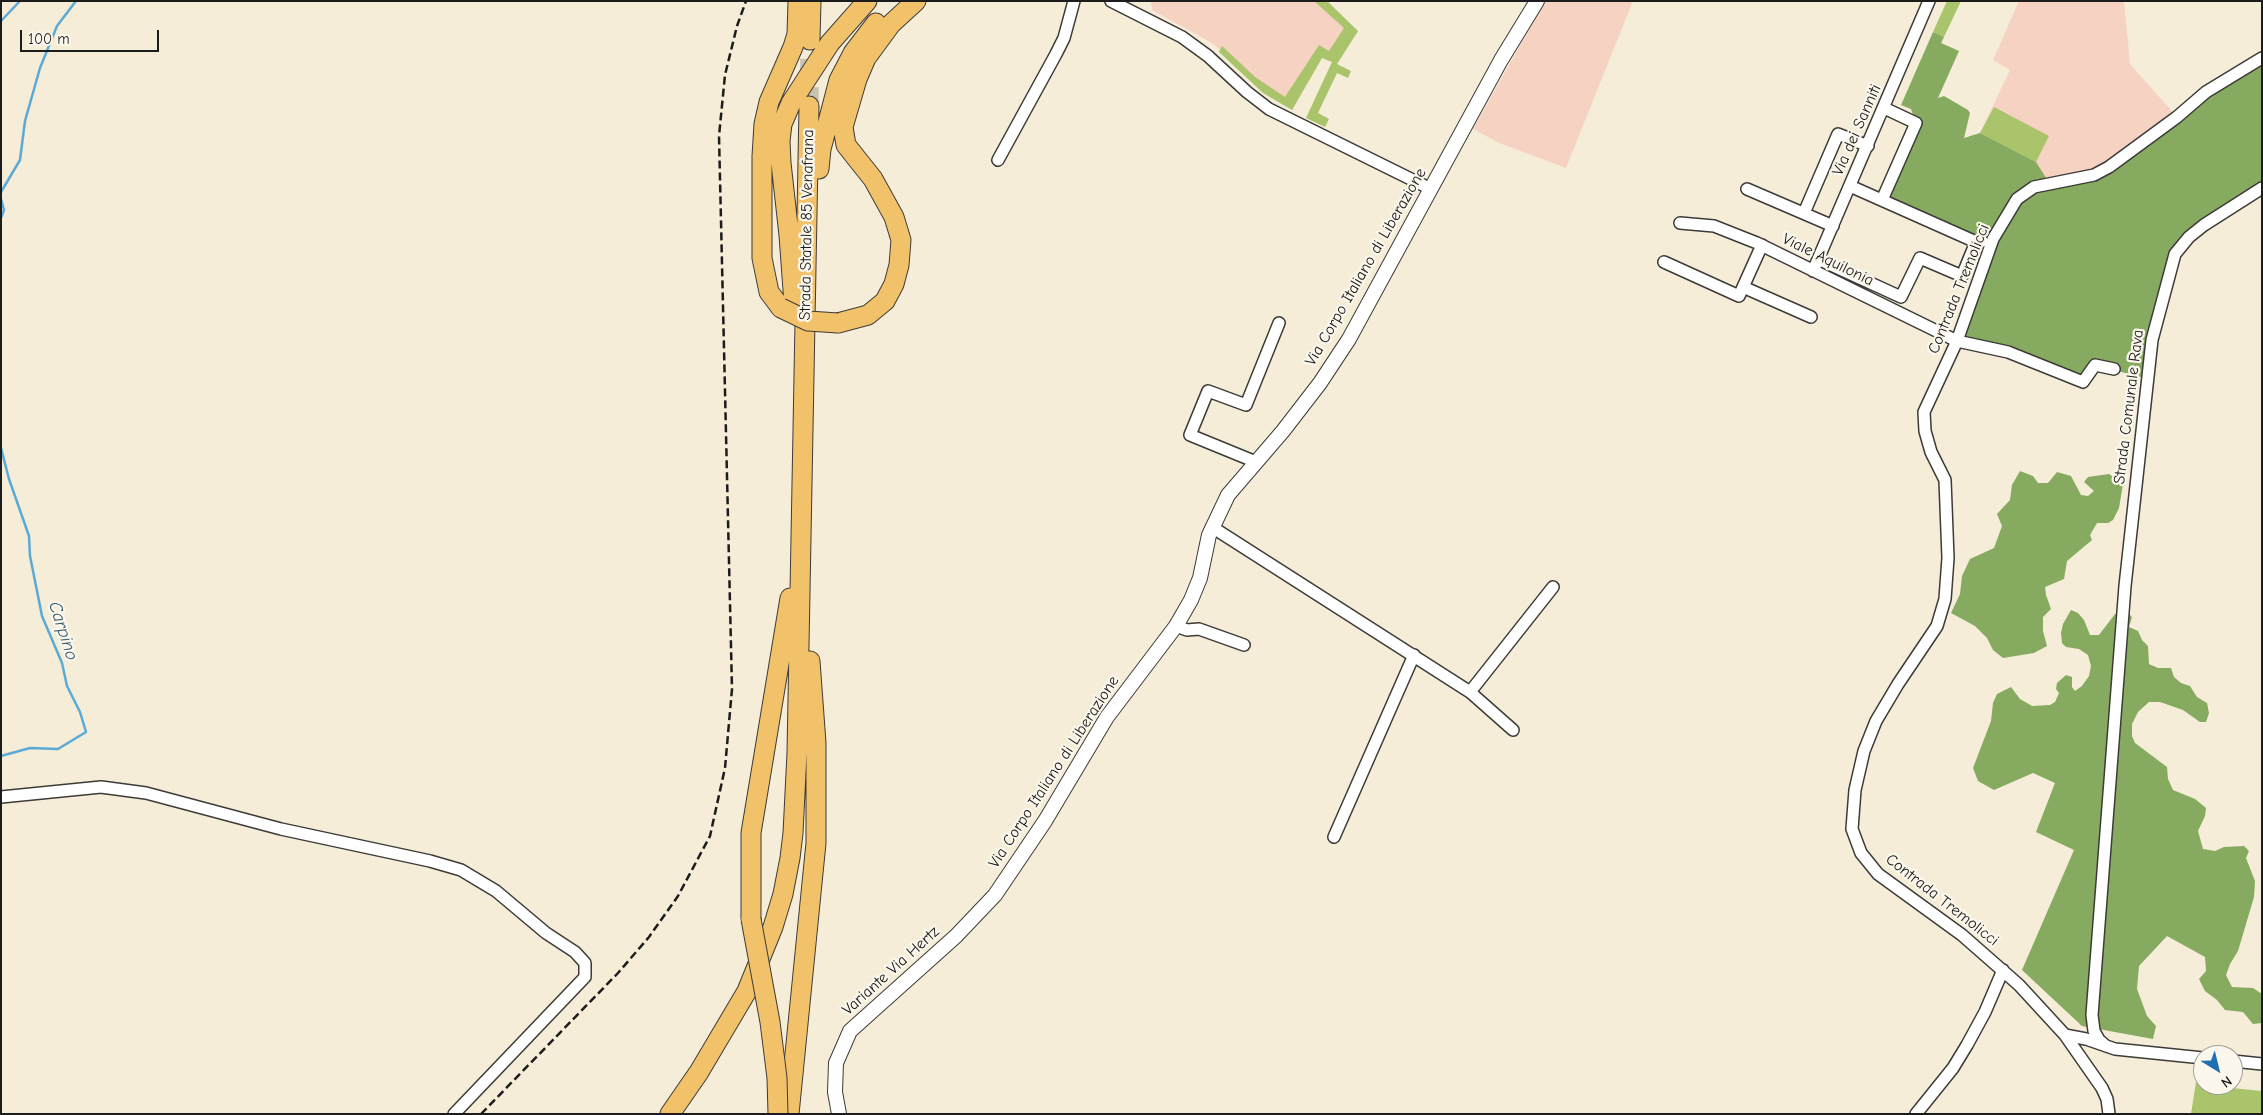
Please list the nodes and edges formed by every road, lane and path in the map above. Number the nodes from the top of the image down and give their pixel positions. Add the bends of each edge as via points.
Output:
1 (798, 1) edge
2 (811, 1) edge
3 (867, 1) edge
4 (898, 1) edge
5 (916, 1) edge
6 (1074, 1) edge
7 (1110, 1) edge
8 (1537, 1) edge
9 (1929, 1) edge
10 (810, 40) tunnel mouth
11 (2262, 58) edge
12 (809, 106) tunnel mouth
13 (1884, 108) junction
14 (1868, 146) junction
15 (998, 160) dead end
16 (1850, 186) junction
17 (2262, 188) edge
18 (1431, 189) junction
19 (1747, 189) dead end
20 (1882, 200) junction
21 (1804, 213) junction
22 (1680, 223) dead end
23 (1833, 226) junction
24 (1993, 238) junction
25 (1976, 242) junction
26 (1762, 246) junction
27 (1818, 260) junction
28 (1664, 262) dead end
29 (1813, 271) junction
30 (1743, 287) junction
31 (805, 306) junction
32 (1811, 317) dead end
33 (1279, 323) dead end
34 (1957, 341) junction
35 (2114, 369) dead end
36 (803, 379) junction
37 (1256, 462) junction
38 (802, 503) junction
39 (1212, 527) junction
40 (801, 550) junction
41 (1553, 586) dead end
42 (1176, 626) junction
43 (1244, 645) dead end
44 (1414, 656) junction
45 (1470, 692) junction
46 (1514, 730) dead end
47 (1, 797) edge
48 (1334, 837) dead end
49 (995, 895) joint
50 (2002, 970) junction
51 (2065, 1035) junction
52 (2088, 1035) junction
53 (2193, 1057) edge
54 (2243, 1062) edge
55 (2262, 1064) edge
56 (454, 1114) edge
57 (670, 1114) edge
58 (778, 1114) edge
59 (789, 1114) edge
60 (839, 1114) edge
61 (1916, 1114) edge
62 (2109, 1114) edge

1 - 5 highway, bridge via 793,47 769,102 764,124 762,258 769,292 781,308 808,321 838,323 868,315 885,301 899,265 901,240 894,216 873,180 846,145 843,127 866,58 891,24
2 - 10 highway
3 - 36 highway via 830,43 790,103 782,124 781,163 790,235 795,332
4 - 31 highway via 874,24 839,80 820,149 815,267
6 - 15 street via 1064,38
7 - 18 street via 1182,37 1270,109
8 - 18 street, Via Corpo Italiano di Liberazione
9 - 13 street, Via dei Sanniti
11 - 24 street, Contrada Tremolicci via 2206,92 2148,139 2094,175 2034,187 2017,199
12 - 31 highway, Strada Statale 85 Venafrana
13 - 14 street, Via dei Sanniti
13 - 20 street via 1916,123
14 - 16 street, Via dei Sanniti
14 - 21 street via 1838,134
16 - 20 street
16 - 23 street, Via dei Sanniti
17 - 52 street, Strada Comunale Rava via 2204,225 2175,254 2152,340 2125,586
18 - 37 street, Via Corpo Italiano di Liberazione via 1349,339 1325,376
19 - 21 street
20 - 25 street
21 - 23 street
22 - 26 street, Viale Aquilonia via 1714,226
23 - 27 street, Via dei Sanniti
24 - 25 street
24 - 34 street, Contrada Tremolicci
25 - 27 street via 1962,276 1920,258 1901,297
26 - 29 street, Viale Aquilonia
26 - 30 street
27 - 29 street, Via dei Sanniti
28 - 30 street via 1739,296
29 - 34 street, Viale Aquilonia
30 - 32 street
31 - 36 highway, Strada Statale 85 Venafrana
33 - 37 street via 1246,405 1208,391 1190,435
34 - 35 street, Viale Aquilonia via 2008,352 2083,382 2095,365
34 - 50 street, Contrada Tremolicci via 1924,412 1931,452 1945,480 1948,558 1945,599 1937,626 1876,721 1864,751 1855,790 1852,829 1861,852 1878,874 1962,935
36 - 38 highway
37 - 39 street, Via Corpo Italiano di Liberazione via 1228,495
38 - 40 highway
38 - 58 highway, bridge via 793,524 790,598 751,833 751,920 770,1022
39 - 42 street, Via Corpo Italiano di Liberazione via 1200,578
39 - 44 street
40 - 57 highway via 795,805 783,894 748,991
40 - 59 highway via 818,794 816,844
41 - 45 street
42 - 43 street via 1187,630 1199,628
42 - 49 street, Via Corpo Italiano di Liberazione via 1107,717 1045,821
44 - 45 street
44 - 48 street
45 - 46 street
47 - 56 street via 101,787 146,793 281,829 430,861 461,870 496,891 546,933 575,952 585,963 585,977
49 - 60 street, Variante Via Hertz via 956,936 850,1031 836,1062 834,1092
50 - 51 street, Contrada Tremolicci
50 - 61 street via 1986,1012 1967,1045
51 - 52 street
51 - 62 street, Contrada Tremolicci via 2102,1088
52 - 53 street via 2106,1046
54 - 55 street

